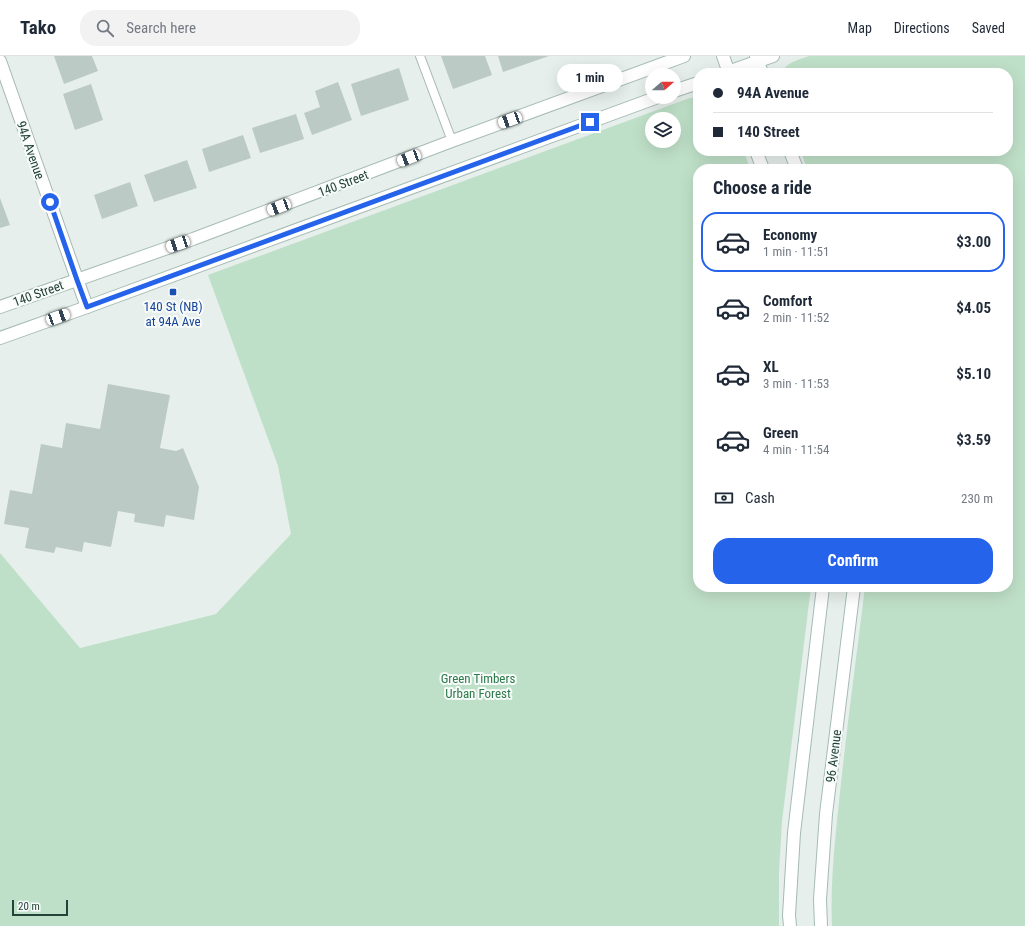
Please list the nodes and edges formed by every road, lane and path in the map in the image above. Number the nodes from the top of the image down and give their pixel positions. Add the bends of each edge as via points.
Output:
1 (420, 56) edge
2 (684, 56) edge
3 (723, 56) edge
4 (773, 56) edge
5 (0, 61) edge
6 (758, 64) edge
7 (727, 68) edge
8 (745, 68) edge
9 (693, 85) edge
10 (681, 89) edge
11 (645, 102) edge
12 (452, 141) junction
13 (77, 280) junction
14 (0, 307) edge
15 (87, 307) junction
16 (0, 338) edge
17 (822, 592) edge
18 (853, 592) edge
19 (790, 926) edge
20 (821, 926) edge

1 - 12 lane
2 - 12 main road, 140 Street
3 - 7 main road
4 - 6 main road
5 - 13 main road, 94A Avenue
6 - 8 main road
9 - 10 main road
11 - 15 main road, 140 Street
12 - 13 main road, 140 Street
13 - 14 main road, 140 Street
13 - 15 main road, 94A Avenue
15 - 16 main road, 140 Street
17 - 19 main road via 794,833
18 - 20 main road, 96 Avenue via 826,814 820,899

